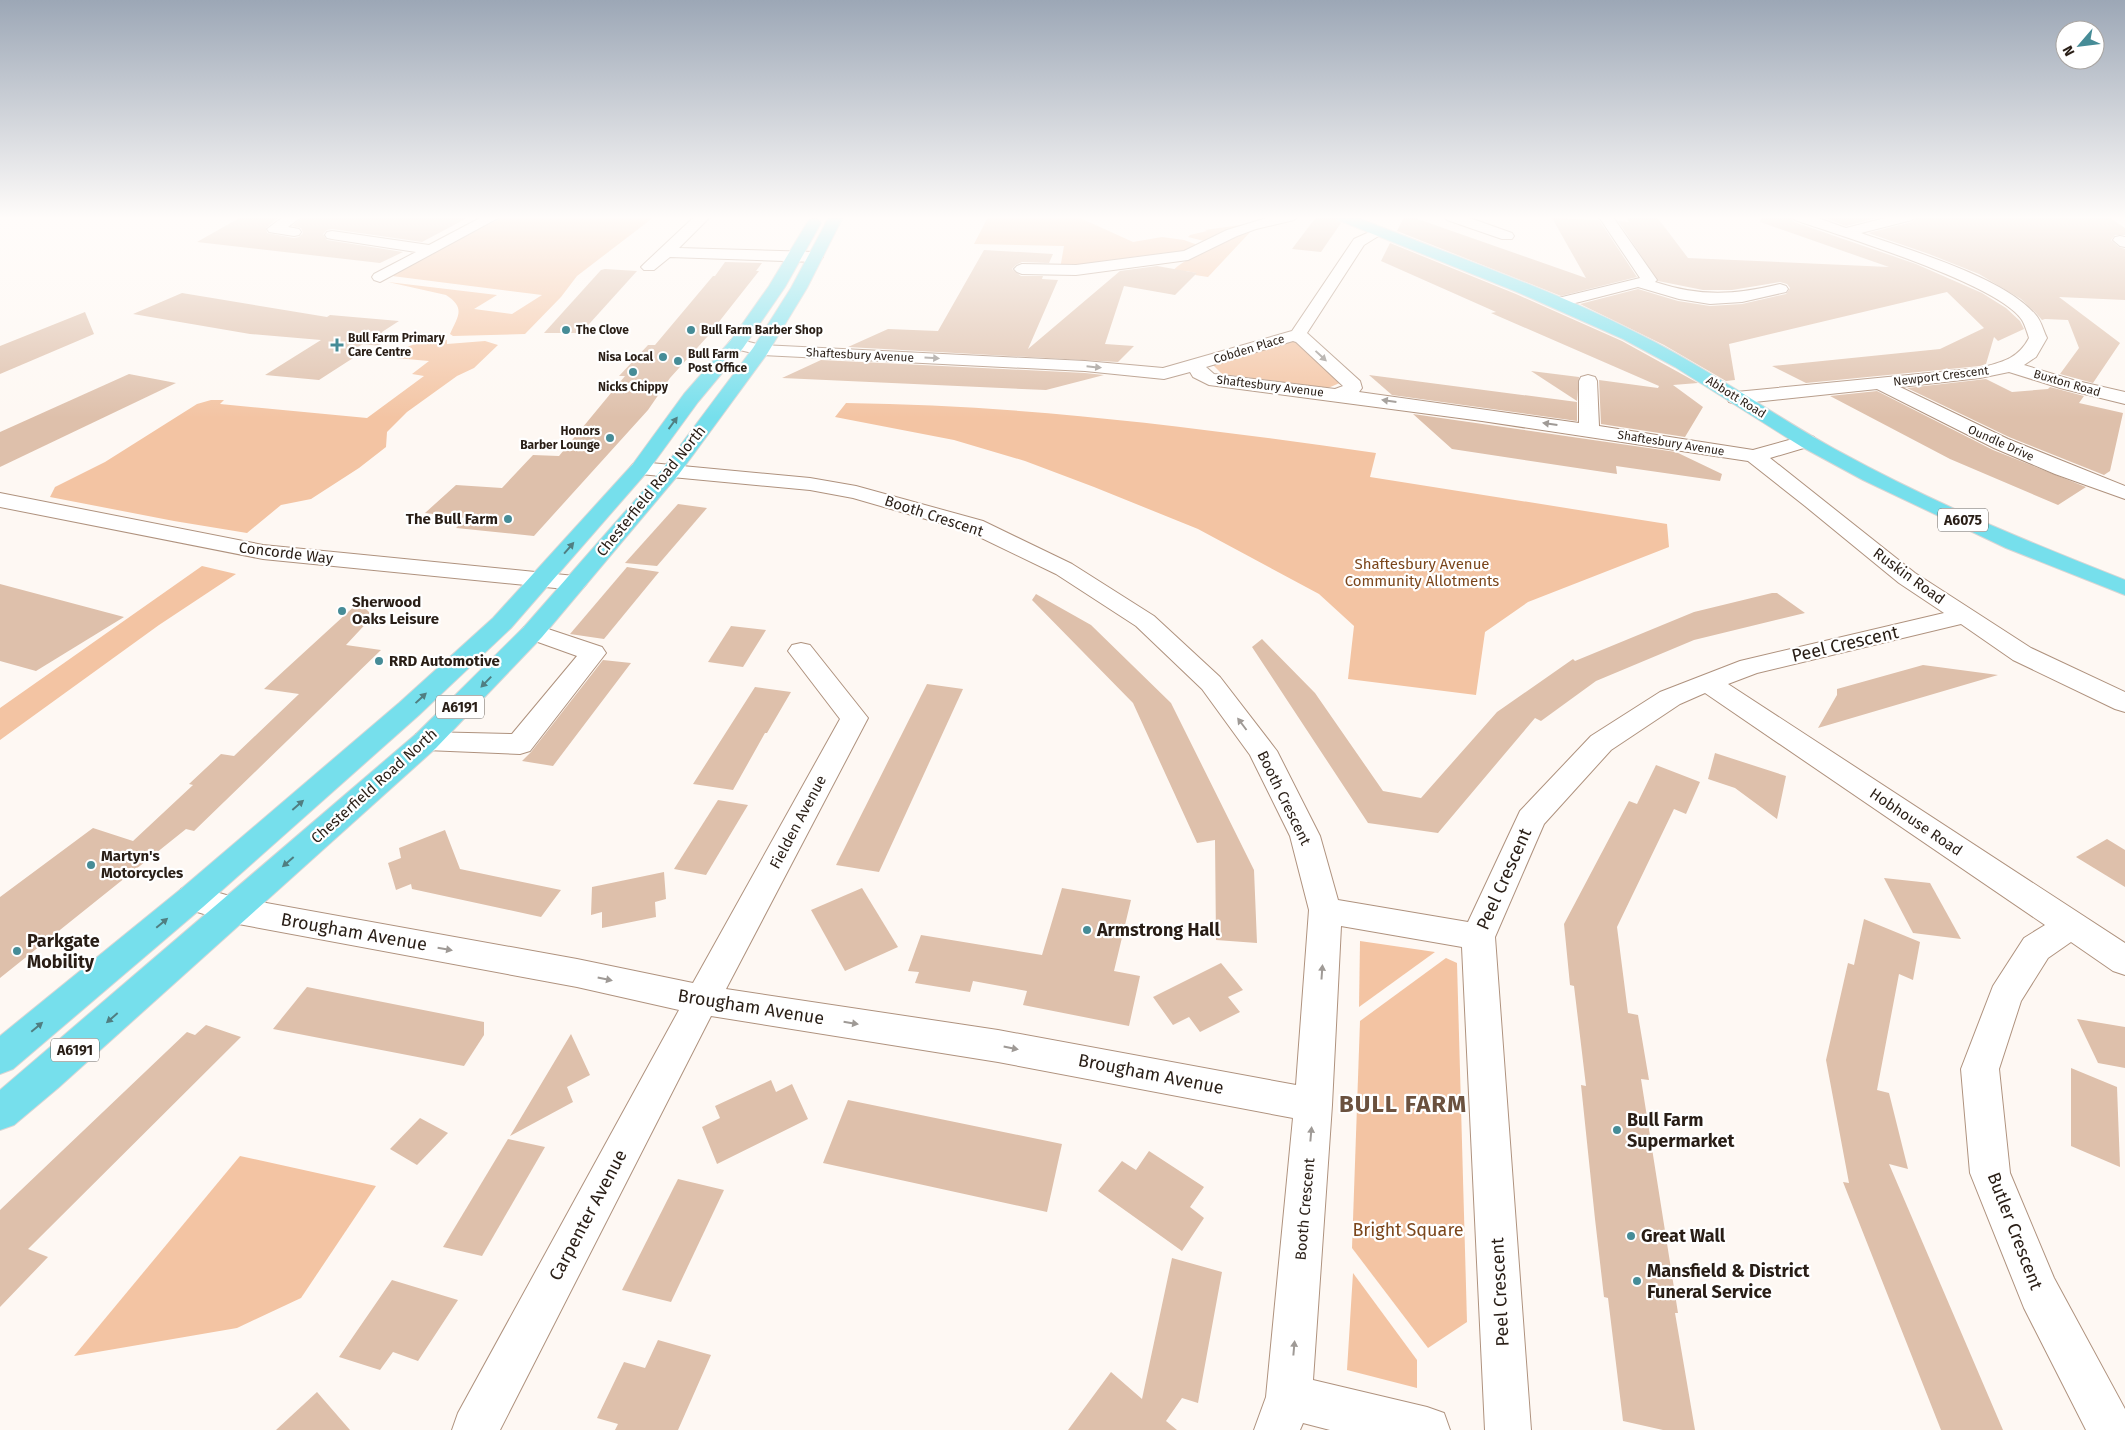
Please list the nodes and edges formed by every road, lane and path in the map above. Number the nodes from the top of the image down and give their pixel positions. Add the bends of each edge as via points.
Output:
1 (779, 284) edge
2 (795, 284) edge
3 (1331, 284) edge
4 (1508, 284) edge
5 (1638, 284) edge
6 (1643, 284) edge
7 (1768, 284) edge
8 (1979, 284) edge
9 (1556, 303) junction
10 (1297, 336) junction
11 (749, 347) junction
12 (1196, 365) junction
13 (2010, 366) junction
14 (1588, 381) dead end
15 (1881, 384) junction
16 (1338, 395) junction
17 (1736, 398) junction
18 (2125, 398) edge
19 (1589, 430) junction
20 (1807, 441) junction
21 (1754, 456) junction
22 (640, 468) junction
23 (672, 470) junction
24 (2125, 493) edge
25 (0, 500) edge
26 (542, 580) junction
27 (575, 583) junction
28 (2125, 588) edge
29 (1965, 616) junction
30 (533, 632) junction
31 (801, 651) dead end
32 (1707, 682) junction
33 (2125, 703) edge
34 (426, 740) junction
35 (192, 898) junction
36 (234, 910) junction
37 (1325, 910) junction
38 (2070, 925) junction
39 (1478, 937) junction
40 (2125, 961) edge
41 (702, 1000) junction
42 (0, 1058) edge
43 (1313, 1105) junction
44 (0, 1113) edge
45 (1283, 1413) edge
46 (475, 1430) edge
47 (1428, 1430) edge
48 (1508, 1430) edge
49 (2111, 1430) edge

1 - 11 main road, Chesterfield Road North / A6191
2 - 11 main road, Chesterfield Road North / A6191
3 - 10 street
4 - 9 main road, Abbott Road / A6075
5 - 9 street
6 - 7 street via 1680,296 1717,300 1788,292
8 - 13 street, Newport Crescent via 2005,297 2029,316 2038,338 2030,354
9 - 17 main road, Abbott Road / A6075 via 1630,336 1683,364
10 - 12 street, Cobden Place
10 -> 16 street, Cobden Place via 1353,385 1349,391
11 -> 12 street, Shaftesbury Avenue via 1085,366 1164,374
22 -> 11 main road, Chesterfield Road North / A6191 via 691,398
11 - 23 main road, Chesterfield Road North / A6191
12 - 16 street, Shaftesbury Avenue via 1200,373 1209,379
13 - 15 street, Newport Crescent via 1980,373
13 - 18 street, Buxton Road
14 - 19 street
15 - 17 street, Newport Crescent
15 - 24 street, Oundle Drive via 2010,448
19 -> 16 street, Shaftesbury Avenue
17 - 20 main road, Abbott Road / A6075
19 - 21 street, Shaftesbury Avenue
20 - 21 street
20 - 28 main road, Abbott Road / A6075 via 1986,531
21 - 29 street, Ruskin Road via 1907,578
22 - 23 street, Booth Crescent
26 -> 22 main road, Chesterfield Road North / A6191
23 - 27 main road, Chesterfield Road North / A6191
37 -> 23 street, Booth Crescent via 1305,836 1263,751 1211,683 1144,621 1064,569 975,526 856,492
25 - 26 street, Concorde Way via 262,552
26 - 27 street, Concorde Way
35 -> 26 main road, Chesterfield Road North / A6191 via 409,709 502,624
27 - 30 main road, Chesterfield Road North / A6191
29 - 32 street, Peel Crescent via 1749,667
29 - 33 street, Ruskin Road via 2022,654
30 -> 34 main road, Chesterfield Road North / A6191
30 - 34 street via 593,653 520,744
31 - 41 street, Fielden Avenue via 854,718
32 - 38 street, Hobhouse Road
32 - 39 street, Peel Crescent via 1670,698 1601,743 1531,819
34 -> 36 main road, Chesterfield Road North / A6191
35 - 36 street, Brougham Avenue
42 -> 35 main road, Chesterfield Road North / A6191
36 -> 41 street, Brougham Avenue via 577,973
36 -> 44 main road, Chesterfield Road North / A6191
37 - 39 street
43 -> 37 street, Booth Crescent
38 - 40 street, Hobhouse Road
38 - 49 street, Butler Crescent via 2036,948 2005,996 1980,1069 1990,1174 2039,1293
39 - 48 street, Peel Crescent
41 -> 43 street, Brougham Avenue via 998,1046
41 - 46 street, Carpenter Avenue
45 -> 43 street, Booth Crescent
45 - 47 street

